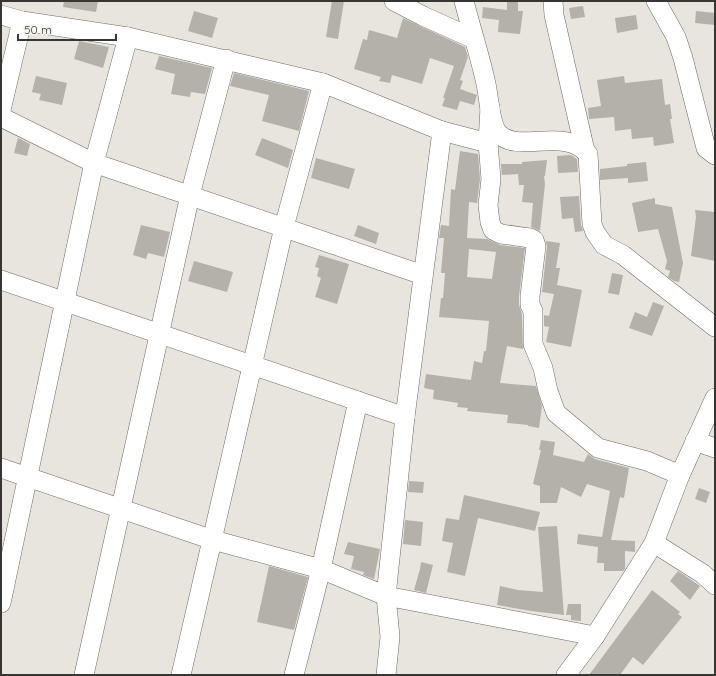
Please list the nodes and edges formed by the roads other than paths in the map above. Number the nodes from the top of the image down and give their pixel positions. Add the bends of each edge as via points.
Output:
1 (394, 1) edge
2 (464, 1) edge
3 (553, 1) edge
4 (656, 1) edge
5 (1, 15) edge
6 (22, 21) junction
7 (128, 37) junction
8 (474, 39) junction
9 (226, 59) junction
10 (323, 83) junction
11 (490, 107) junction
12 (1, 110) edge
13 (1, 117) edge
14 (442, 131) junction
15 (488, 143) junction
16 (585, 151) junction
17 (715, 155) edge
18 (94, 163) junction
19 (190, 195) junction
20 (284, 227) junction
21 (424, 275) junction
22 (1, 280) edge
23 (64, 301) junction
24 (715, 327) edge
25 (159, 333) junction
26 (251, 365) junction
27 (715, 398) edge
28 (358, 401) junction
29 (405, 417) junction
30 (695, 441) junction
31 (715, 448) edge
32 (1, 468) edge
33 (680, 475) junction
34 (28, 477) junction
35 (122, 509) junction
36 (213, 540) junction
37 (654, 543) junction
38 (321, 568) junction
39 (715, 584) edge
40 (386, 596) junction
41 (1, 603) edge
42 (595, 636) junction
43 (84, 675) edge
44 (181, 675) edge
45 (294, 675) edge
46 (386, 675) edge
47 (566, 675) edge

1 - 8 street
2 - 8 street
3 - 16 street
4 - 17 street via 676,37 706,148
5 - 6 street
6 - 7 street
6 - 12 street
7 - 9 street
7 - 18 street
8 - 11 street
9 - 10 street
9 - 19 street
10 - 14 street
10 - 20 street
11 - 15 street
11 - 16 street via 498,134 512,142 557,141 572,143
13 - 18 street
14 - 15 street
14 - 21 street
15 - 33 street via 491,179 488,205 493,230 501,234 530,238 536,246 530,296 533,311 533,344 556,413 598,448 648,461
16 - 24 street via 588,154 592,224 604,245 623,255
18 - 19 street
18 - 23 street
19 - 20 street
19 - 25 street
20 - 21 street
20 - 26 street
21 - 29 street
22 - 23 street
23 - 25 street
23 - 34 street
25 - 26 street
25 - 35 street
26 - 28 street
26 - 36 street
27 - 30 street
28 - 29 street
28 - 38 street
29 - 40 street
30 - 31 street
30 - 33 street
32 - 34 street
33 - 37 street
34 - 35 street
34 - 41 street
35 - 36 street
35 - 43 street
36 - 38 street
36 - 44 street
37 - 39 street
37 - 42 street
38 - 40 street
38 - 45 street
40 - 42 street
40 - 46 street via 390,637
42 - 47 street

